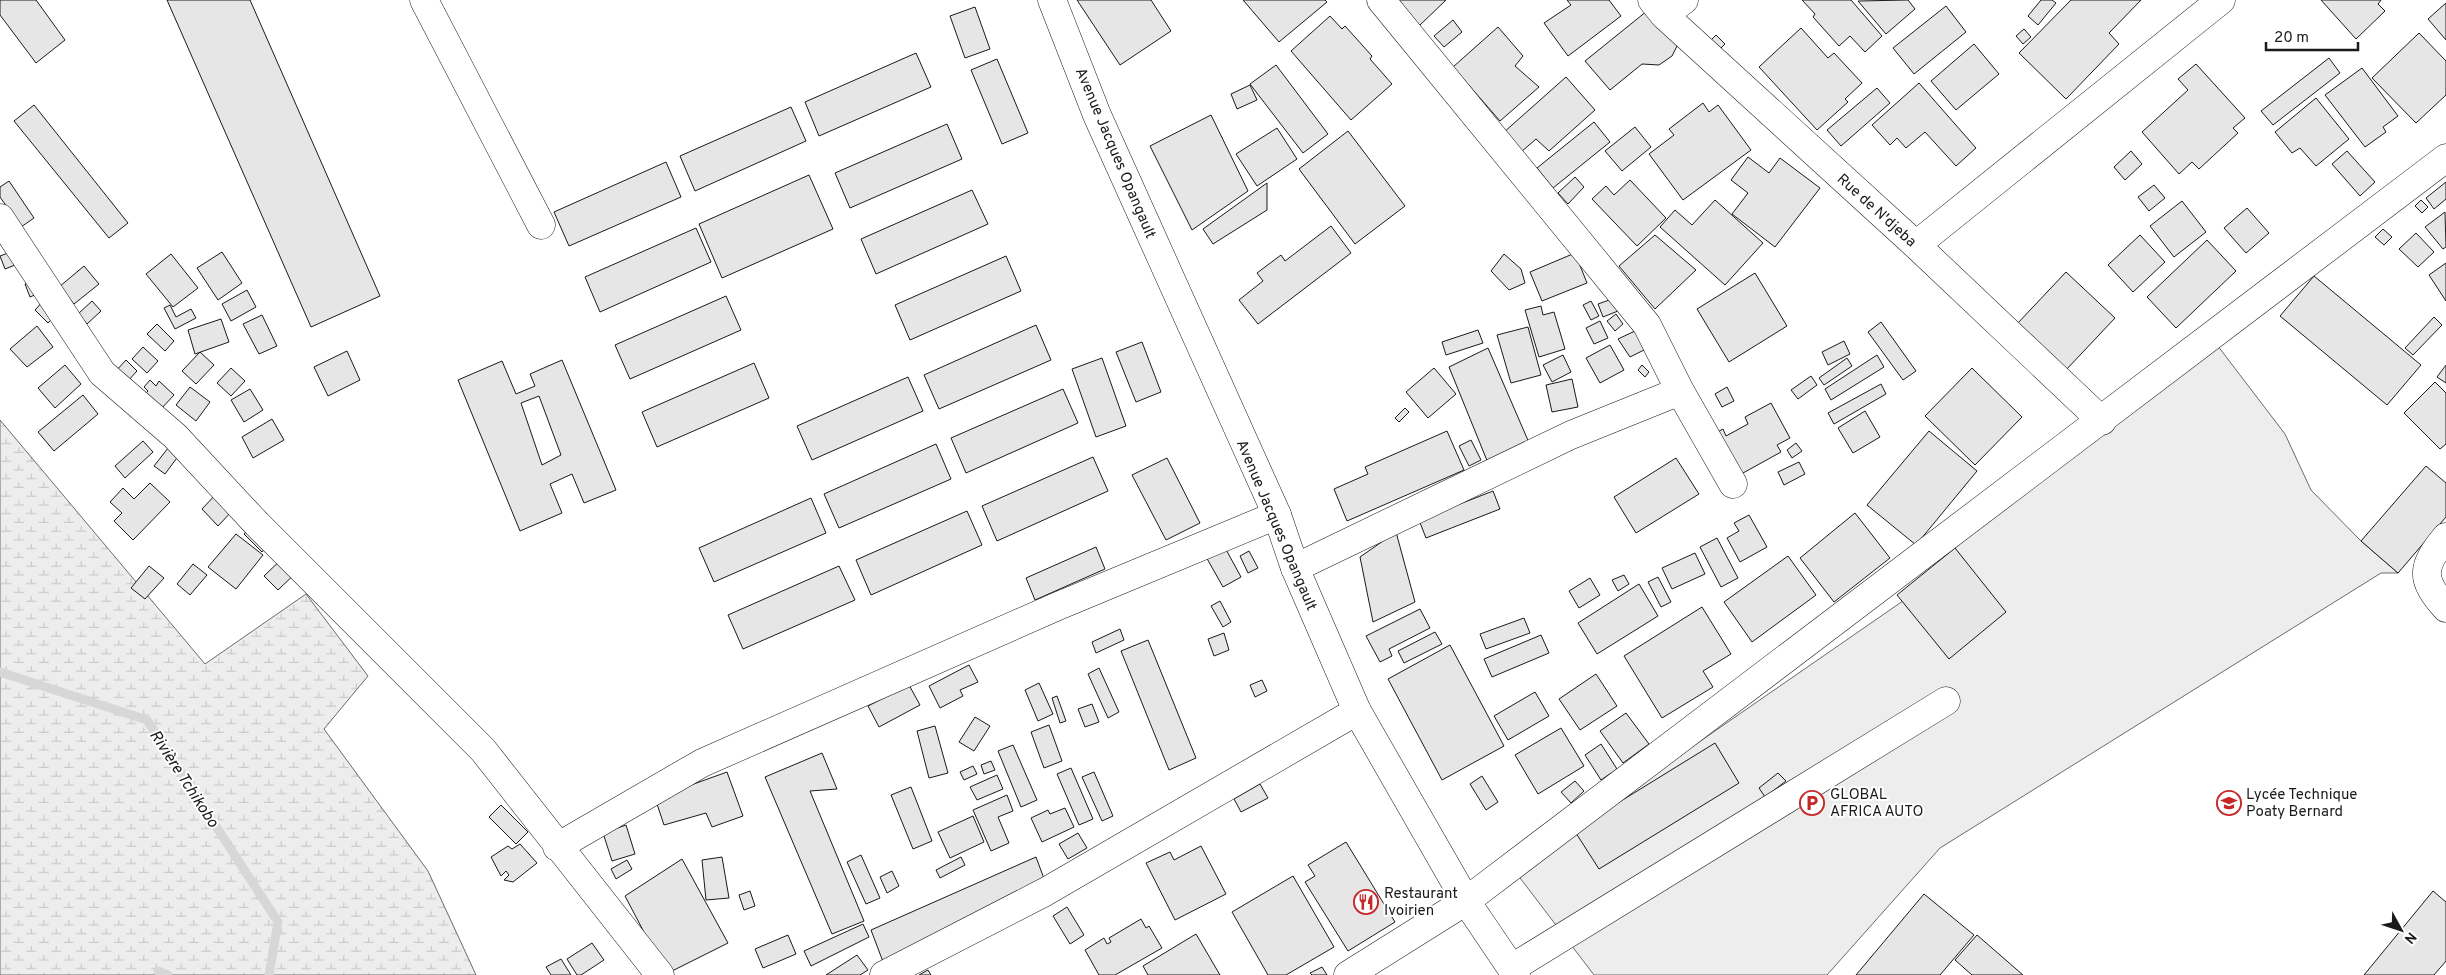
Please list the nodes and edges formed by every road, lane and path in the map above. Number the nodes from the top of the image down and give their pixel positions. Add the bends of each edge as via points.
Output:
1 (424, 0) edge
2 (1052, 0) edge
3 (1382, 0) edge
4 (2221, 0) edge
5 (1667, 5) edge
6 (2446, 158) edge
7 (0, 218) edge
8 (542, 225) dead end
9 (1916, 245) junction
10 (1680, 391) junction
11 (2102, 421) junction
12 (1733, 484) dead end
13 (1277, 515) junction
14 (2446, 537) edge
15 (1294, 568) junction
16 (2446, 608) edge
17 (1946, 701) dead end
18 (1357, 711) junction
19 (557, 847) junction
20 (1466, 901) junction
21 (1514, 972) edge
22 (660, 975) edge
23 (884, 975) edge
24 (1348, 975) edge

1 - 8 main road
2 - 13 main road, Avenue Jacques Opangault via 1097,115
3 - 10 main road via 1647,325
4 - 9 main road
5 - 9 main road, Rue de N'djeba
6 - 11 main road
7 - 19 main road via 102,373 175,436 257,524 483,750
9 - 11 main road, Rue de N'djeba
10 - 12 main road
10 - 15 main road via 1571,435
11 - 20 main road
13 - 15 main road, Avenue Jacques Opangault
13 - 19 main road via 1058,606 702,763
14 - 16 main road via 2427,568 2426,580
15 - 18 main road, Avenue Jacques Opangault
17 - 21 main road
18 - 20 main road, Avenue Jacques Opangault
18 - 23 main road via 1045,892
19 - 22 main road
20 - 21 main road, Avenue Jacques Opangault
20 - 24 main road

